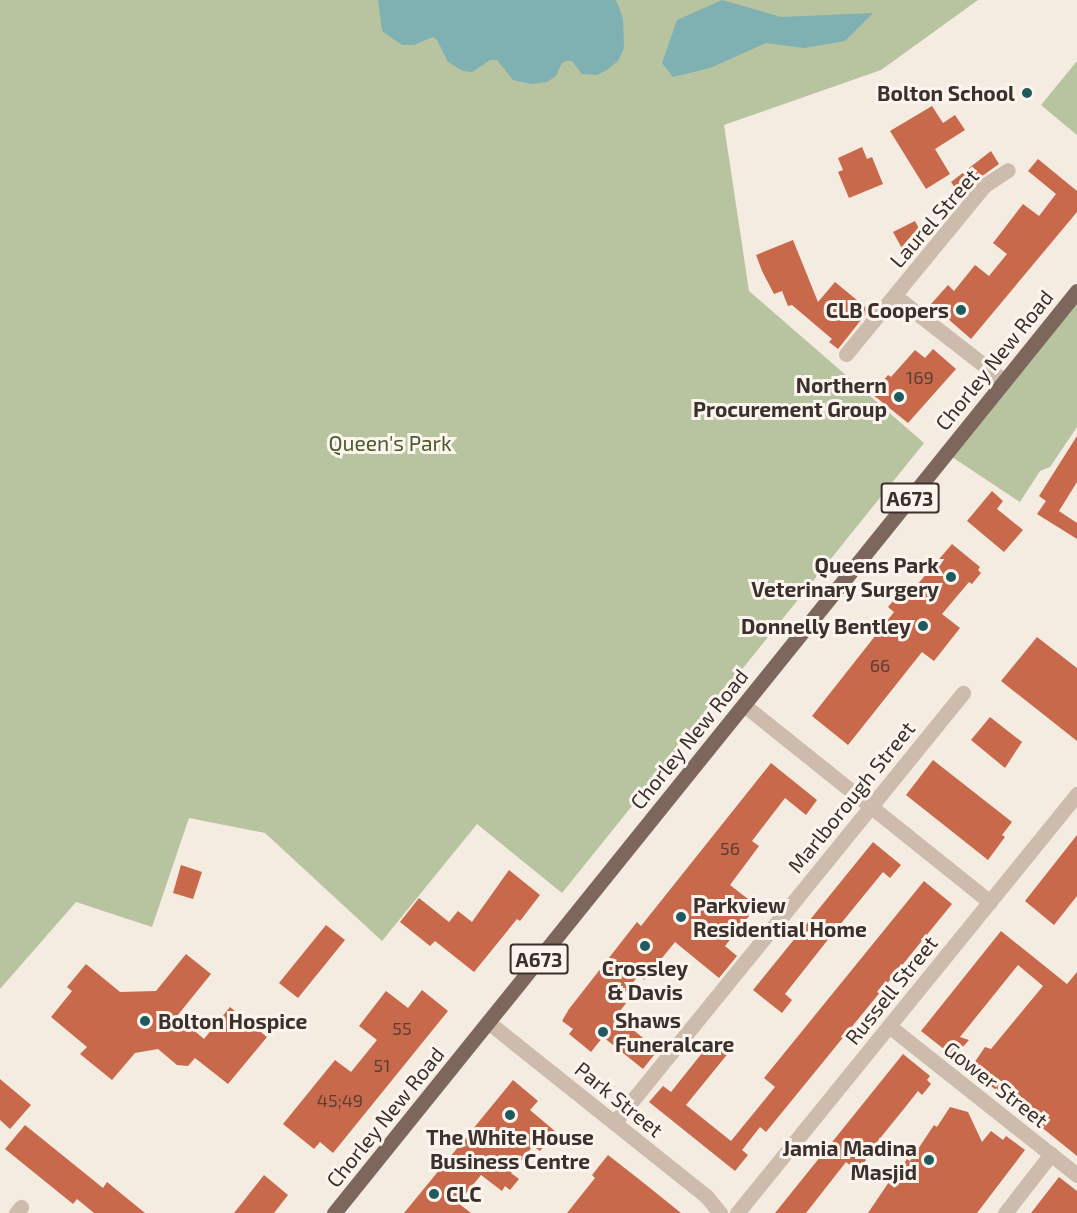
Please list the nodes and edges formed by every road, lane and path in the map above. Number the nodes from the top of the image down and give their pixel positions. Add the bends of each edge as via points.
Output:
1 (1008, 170) dead end
2 (1077, 291) edge
3 (895, 296) junction
4 (846, 354) dead end
5 (1004, 381) junction
6 (963, 693) dead end
7 (744, 705) junction
8 (1077, 794) edge
9 (871, 806) junction
10 (990, 902) junction
11 (488, 1022) junction
12 (889, 1026) junction
13 (614, 1123) junction
14 (1051, 1154) junction
15 (1077, 1175) edge
16 (334, 1213) edge
17 (720, 1213) edge
18 (737, 1213) edge
19 (1005, 1213) edge

1 - 3 street, Laurel Street via 985,185
2 - 5 main road, Chorley New Road / A673
3 - 4 street, Laurel Street
3 - 5 street, Laurel Street
5 - 7 main road, Chorley New Road / A673
6 - 9 street, Marlborough Street
7 - 9 street
7 - 11 main road, Chorley New Road / A673
8 - 10 street, Russell Street
9 - 10 street
9 - 13 street, Marlborough Street
10 - 12 street, Russell Street
11 - 13 street, Park Street
11 - 16 main road, Chorley New Road / A673
12 - 14 street, Gower Street
12 - 18 street, Russell Street
13 - 17 street, Park Street via 707,1197
14 - 15 street, Gower Street
14 - 19 street

